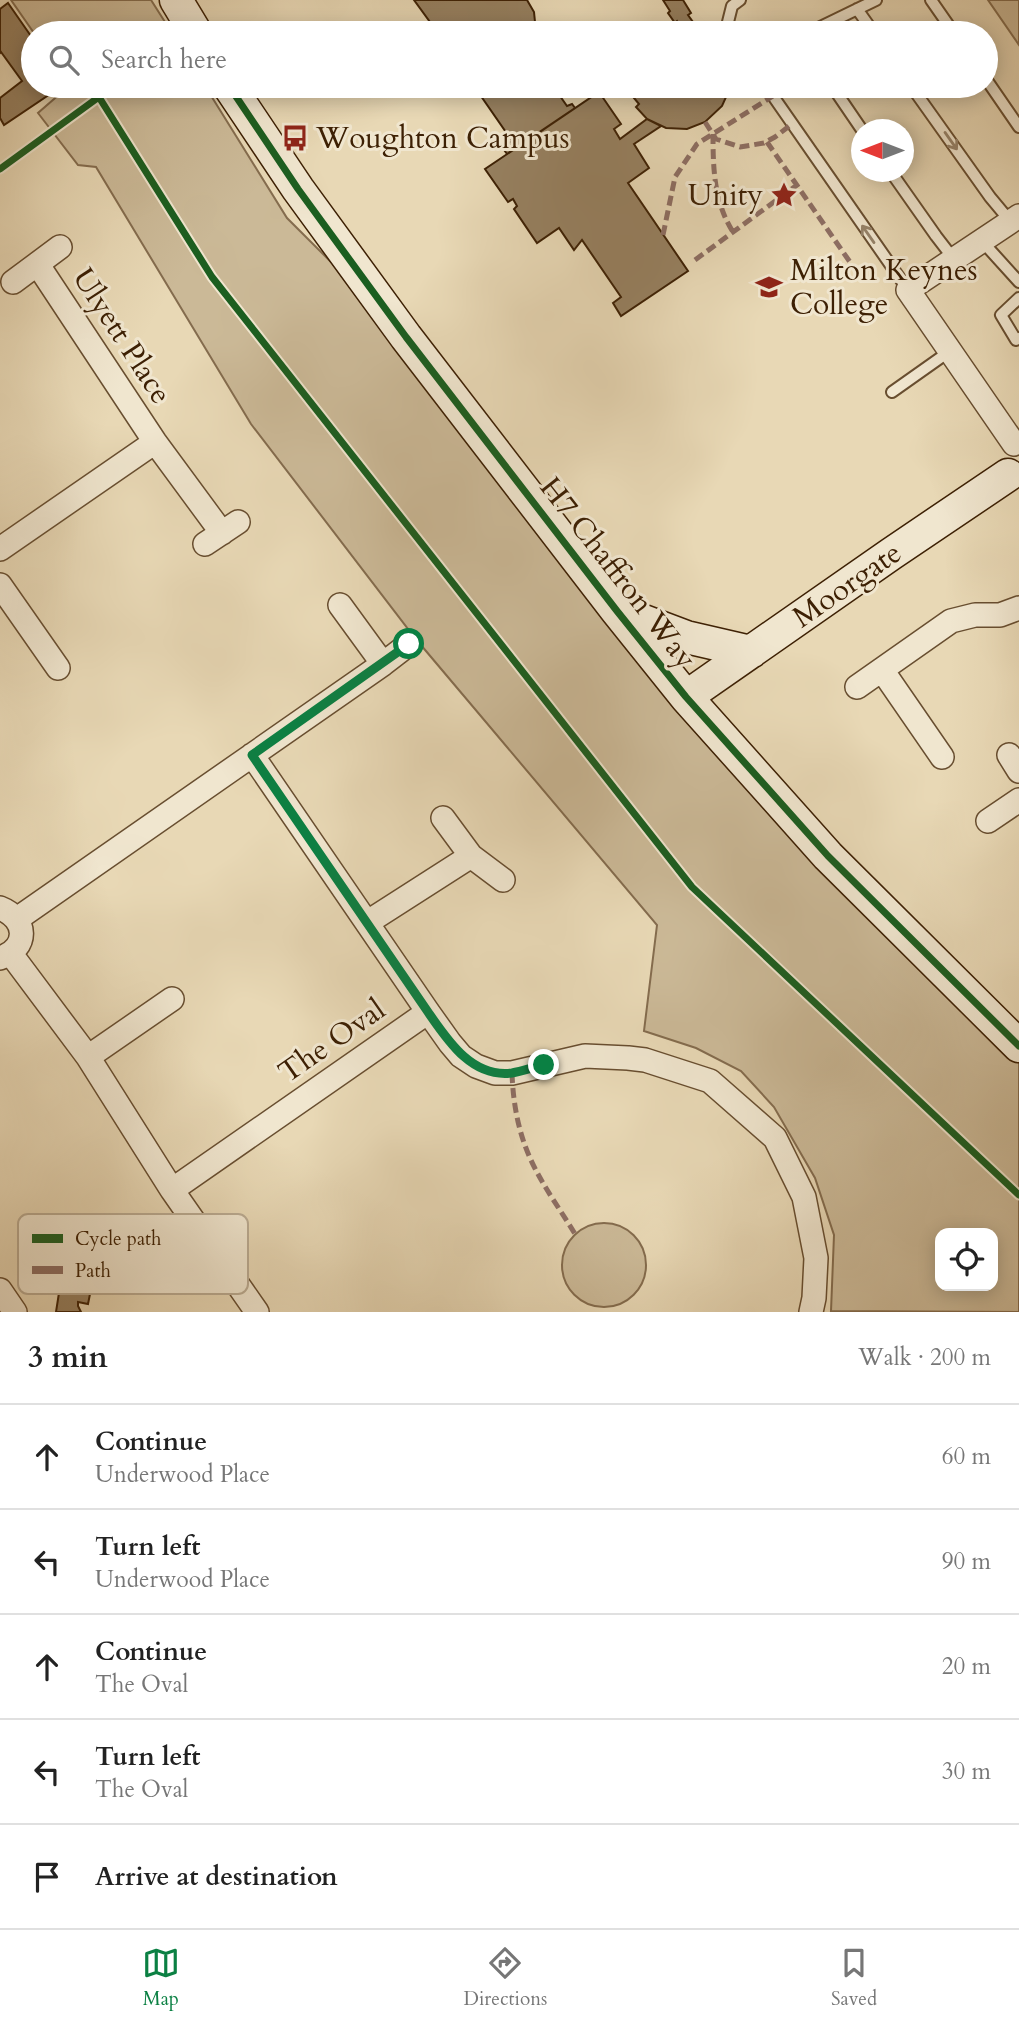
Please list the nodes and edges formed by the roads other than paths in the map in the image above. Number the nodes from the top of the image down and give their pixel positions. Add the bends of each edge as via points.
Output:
1 (176, 0) edge
2 (740, 0) edge
3 (876, 0) edge
4 (931, 0) edge
5 (857, 9) junction
6 (189, 21) edge
7 (729, 21) edge
8 (832, 21) edge
9 (866, 21) edge
10 (946, 21) edge
11 (998, 96) edge
12 (237, 98) edge
13 (775, 98) edge
14 (840, 98) edge
15 (920, 98) edge
16 (854, 119) edge
17 (1019, 127) edge
18 (898, 182) edge
19 (1015, 218) edge
20 (981, 240) junction
21 (60, 247) dead end
22 (953, 258) junction
23 (38, 265) junction
24 (13, 282) dead end
25 (1019, 282) edge
26 (908, 290) junction
27 (1019, 298) edge
28 (1019, 338) edge
29 (950, 352) junction
30 (892, 392) dead end
31 (155, 442) junction
32 (1015, 461) edge
33 (222, 533) dead end
34 (0, 549) edge
35 (0, 585) edge
36 (340, 605) dead end
37 (1019, 608) edge
38 (617, 611) junction
39 (409, 644) dead end
40 (751, 652) junction
41 (383, 664) junction
42 (58, 668) dead end
43 (883, 670) junction
44 (857, 687) dead end
45 (687, 697) junction
46 (252, 755) junction
47 (942, 757) dead end
48 (1019, 800) edge
49 (443, 818) dead end
50 (988, 821) dead end
51 (471, 856) junction
52 (503, 880) dead end
53 (9, 913) edge
54 (368, 922) junction
55 (5, 956) edge
56 (172, 999) dead end
57 (428, 1012) junction
58 (1019, 1046) edge
59 (88, 1057) junction
60 (172, 1190) junction
61 (189, 1214) edge
62 (244, 1294) edge
63 (257, 1312) edge
64 (811, 1312) edge

1 - 6 street
2 - 7 lane via 732,6
3 - 5 lane
4 - 10 lane
5 - 8 lane
5 - 9 lane
11 - 17 lane
12 - 38 street, H7 Chaffron Way via 399,327
26 -> 13 lane
14 - 16 lane
15 -> 19 lane via 990,197
18 - 22 lane
19 - 20 street
20 - 22 street
20 - 25 lane
21 - 23 street
22 - 26 street
23 - 24 street
23 - 31 street, Ulyett Place
26 - 29 street
27 - 28 lane via 1001,315
29 - 30 lane
29 - 32 street
31 - 33 street, Ulyett Place
31 - 34 street, Ulyett Place
32 - 40 street, Moorgate
35 - 42 street
36 - 41 street
37 - 43 street via 951,621
38 - 40 street
38 - 45 street, H7 Chaffron Way
39 - 41 street
40 - 45 street, Moorgate
41 - 46 street
43 - 44 street
43 - 47 street
45 - 58 street, H7 Chaffron Way via 828,856
46 - 53 street
46 - 54 street
48 - 50 street
49 - 51 street
51 - 52 street
51 - 54 street
53 - 55 street via 21,927 21,938
54 - 57 street
55 - 59 street
56 - 59 street
57 - 60 street, The Oval
57 - 64 street, The Oval via 461,1056 495,1073 585,1056 645,1060 710,1080 775,1138 804,1197 816,1258
59 - 60 street
60 - 61 street
62 - 63 street

